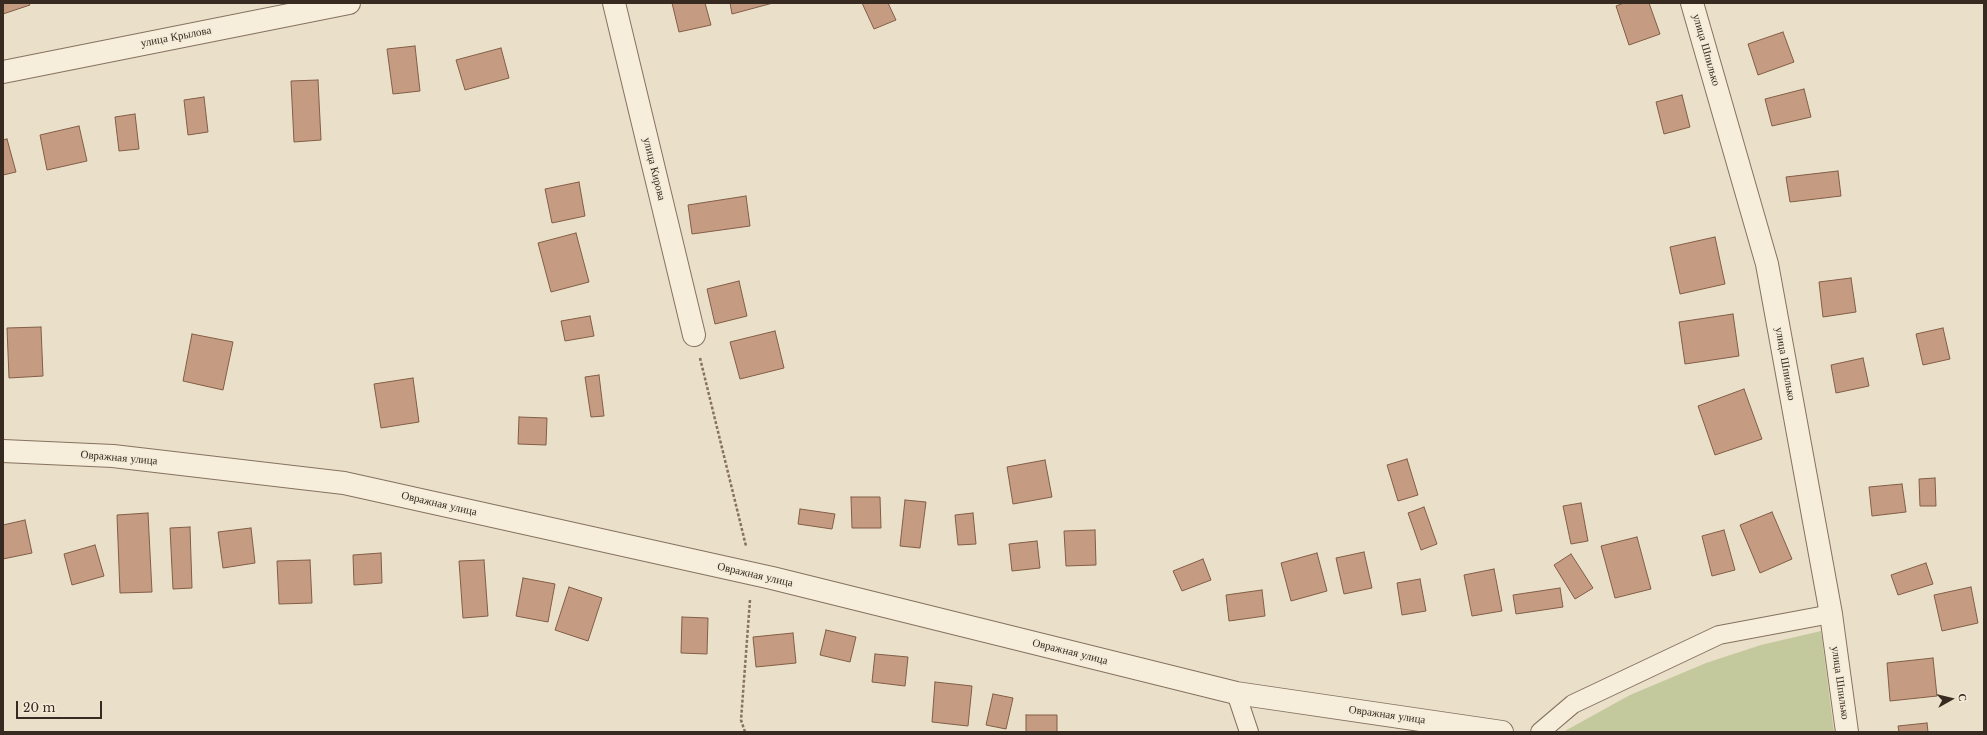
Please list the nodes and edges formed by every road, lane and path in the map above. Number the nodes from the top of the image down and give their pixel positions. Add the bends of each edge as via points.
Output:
1 (349, 3) edge
2 (614, 3) edge
3 (1692, 3) edge
4 (3, 72) edge
5 (694, 335) joint
6 (3, 450) edge
7 (752, 574) junction
8 (1831, 614) junction
9 (1236, 693) junction
10 (745, 732) edge
11 (1249, 732) edge
12 (1502, 732) edge
13 (1540, 732) edge
14 (1847, 732) edge

1 - 4 street, улица Крылова
2 - 5 street, улица Кирова
3 - 8 street, улица Шпилько via 1767,264
5 - 7 path
6 - 7 street, Овражная улица via 113,456 344,483
7 - 9 street, Овражная улица
7 - 10 path via 741,720
8 - 13 lane via 1719,635 1573,704
8 - 14 street, улица Шпилько
9 - 11 lane
9 - 12 street, Овражная улица

